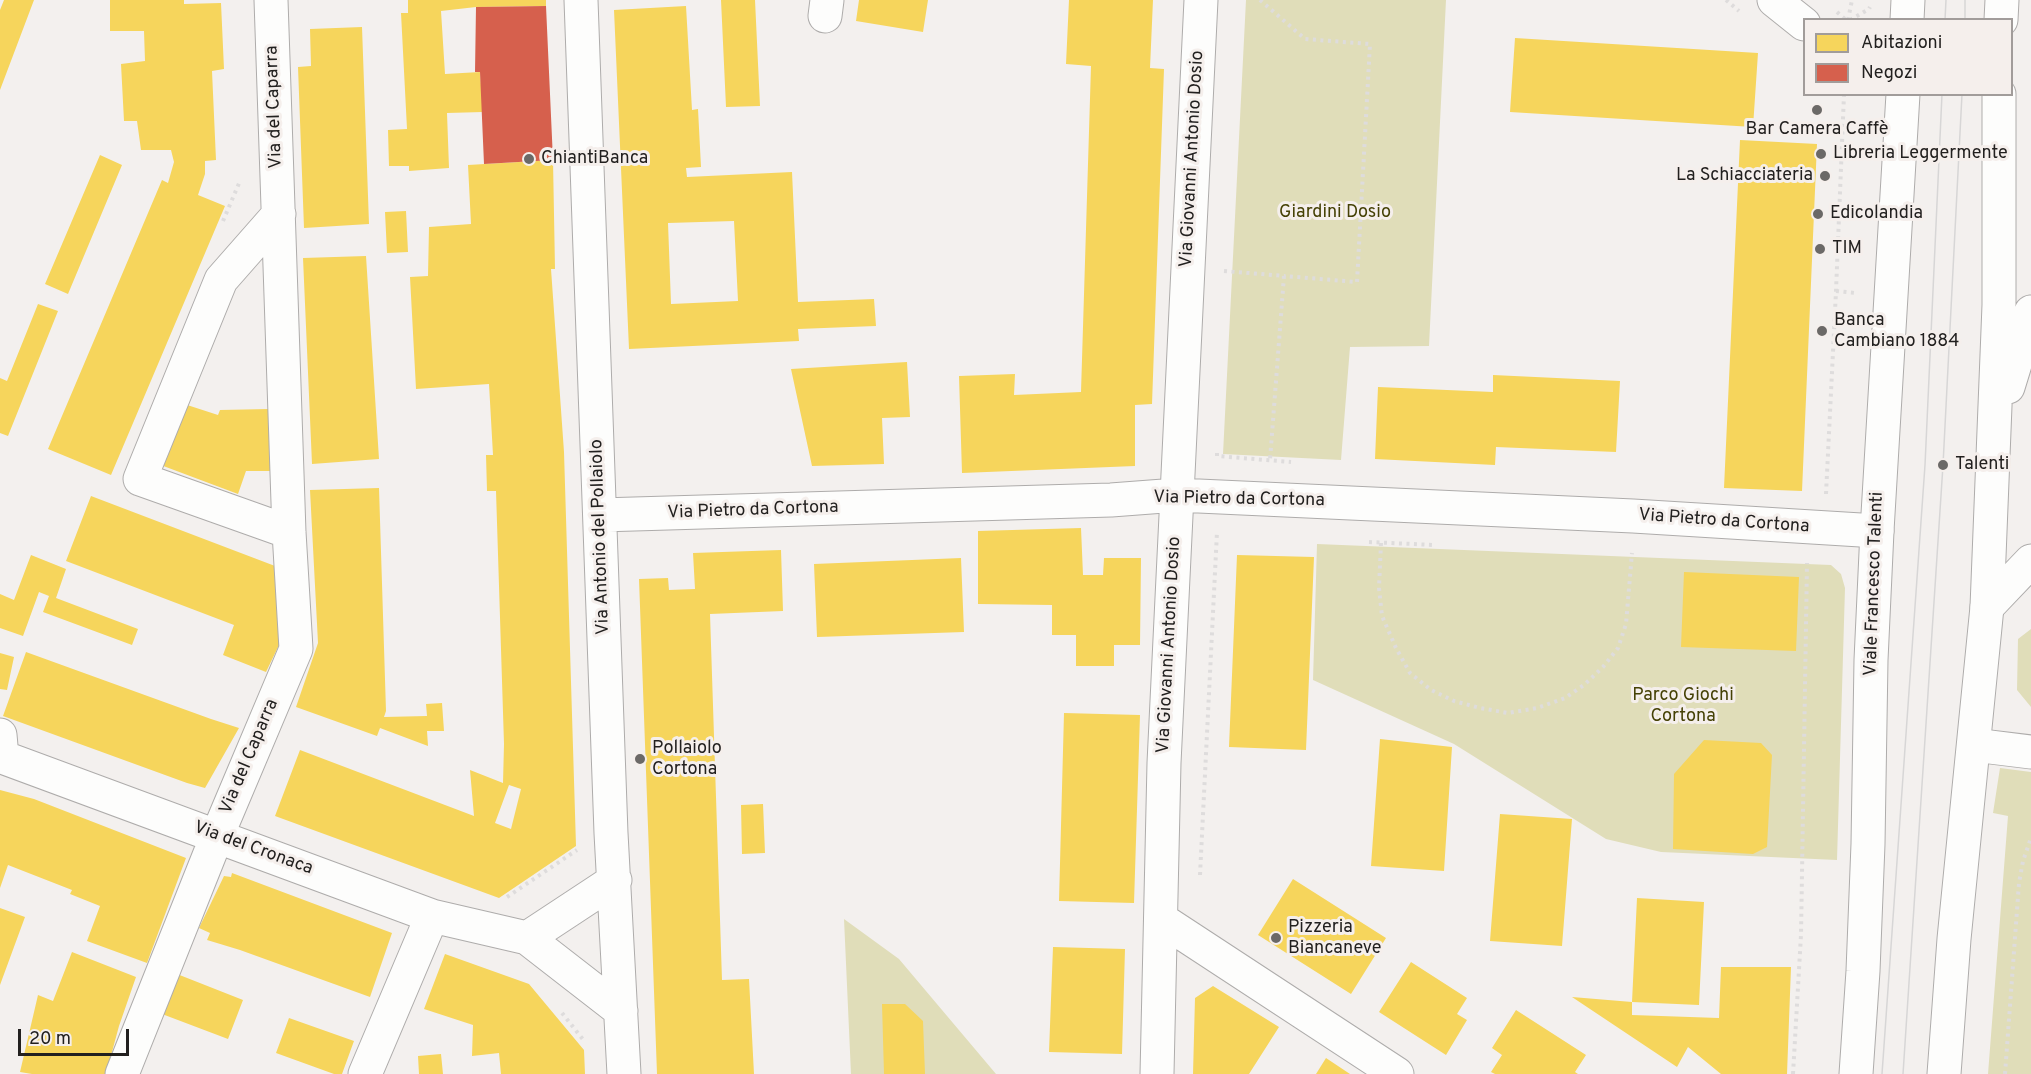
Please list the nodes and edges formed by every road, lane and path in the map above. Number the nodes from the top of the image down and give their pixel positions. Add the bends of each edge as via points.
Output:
1 (271, 0) edge
2 (580, 0) edge
3 (1201, 0) edge
4 (1260, 0) edge
5 (1774, 0) edge
6 (1852, 0) edge
7 (1870, 0) edge
8 (1908, 0) edge
9 (2002, 0) edge
10 (1849, 18) edge
11 (1853, 18) edge
12 (1907, 18) edge
13 (2001, 18) edge
14 (1803, 23) edge
15 (1844, 96) edge
16 (1999, 96) edge
17 (1899, 98) edge
18 (279, 214) junction
19 (1224, 260) dead end
20 (1284, 276) junction
21 (2031, 312) edge
22 (1996, 426) junction
23 (1218, 444) dead end
24 (1270, 460) junction
25 (1293, 462) dead end
26 (1177, 495) junction
27 (1818, 497) dead end
28 (600, 515) junction
29 (1217, 530) dead end
30 (1877, 531) junction
31 (289, 532) junction
32 (1358, 541) dead end
33 (1381, 543) junction
34 (1441, 546) dead end
35 (1620, 553) dead end
36 (1632, 554) junction
37 (1644, 554) dead end
38 (2031, 561) edge
39 (1796, 562) dead end
40 (1987, 607) junction
41 (1974, 745) junction
42 (1, 746) edge
43 (2031, 752) edge
44 (217, 836) junction
45 (2031, 838) edge
46 (615, 880) junction
47 (1200, 885) dead end
48 (432, 916) junction
49 (1162, 920) junction
50 (527, 938) junction
51 (621, 1011) junction
52 (122, 1074) edge
53 (365, 1074) edge
54 (624, 1074) edge
55 (1157, 1074) edge
56 (1397, 1074) edge
57 (1793, 1074) edge
58 (1856, 1074) edge
59 (1944, 1074) edge
60 (2005, 1074) edge

1 - 18 street, Via del Caparra
2 - 28 street, Via Antonio del Pollaiolo
3 - 26 street, Via Giovanni Antonio Dosio
4 - 20 path via 1305,39 1370,44 1357,282
5 - 14 street
6 - 10 path
7 - 11 path via 1869,9
8 - 12 street
9 - 13 street
15 - 27 path via 1826,497
16 - 22 street
17 - 30 street, Viale Francesco Talenti
18 - 31 street, Via del Caparra
18 - 31 street via 221,280 140,479
19 - 20 path via 1224,272
20 - 24 path
21 - 22 street
22 - 40 street
23 - 24 path via 1217,456
24 - 25 path
26 - 28 street, Via Pietro da Cortona
26 - 30 street, Via Pietro da Cortona
26 - 49 street, Via Giovanni Antonio Dosio via 1164,763
28 - 46 street, Via Antonio del Pollaiolo
29 - 47 path
30 - 58 street, Viale Francesco Talenti via 1868,844
31 - 44 street, Via del Caparra via 296,649
32 - 33 path
33 - 34 path
33 - 36 path via 1382,616 1410,673 1431,690 1454,701 1508,713 1565,698 1611,658 1626,624
35 - 36 path
36 - 37 path
38 - 40 street
39 - 57 path via 1808,563 1801,935
40 - 41 street
41 - 43 street
41 - 59 street
42 - 44 street, Via del Cronaca
44 - 48 street, Via del Cronaca
44 - 52 street, Via del Caparra
45 - 60 path via 2019,883
46 - 50 street
46 - 51 street, Via Antonio del Pollaiolo
48 - 50 street, Via del Cronaca
48 - 53 street
49 - 55 street, Via Giovanni Antonio Dosio
49 - 56 street
50 - 51 street, Via del Cronaca
51 - 54 street, Via Antonio del Pollaiolo

